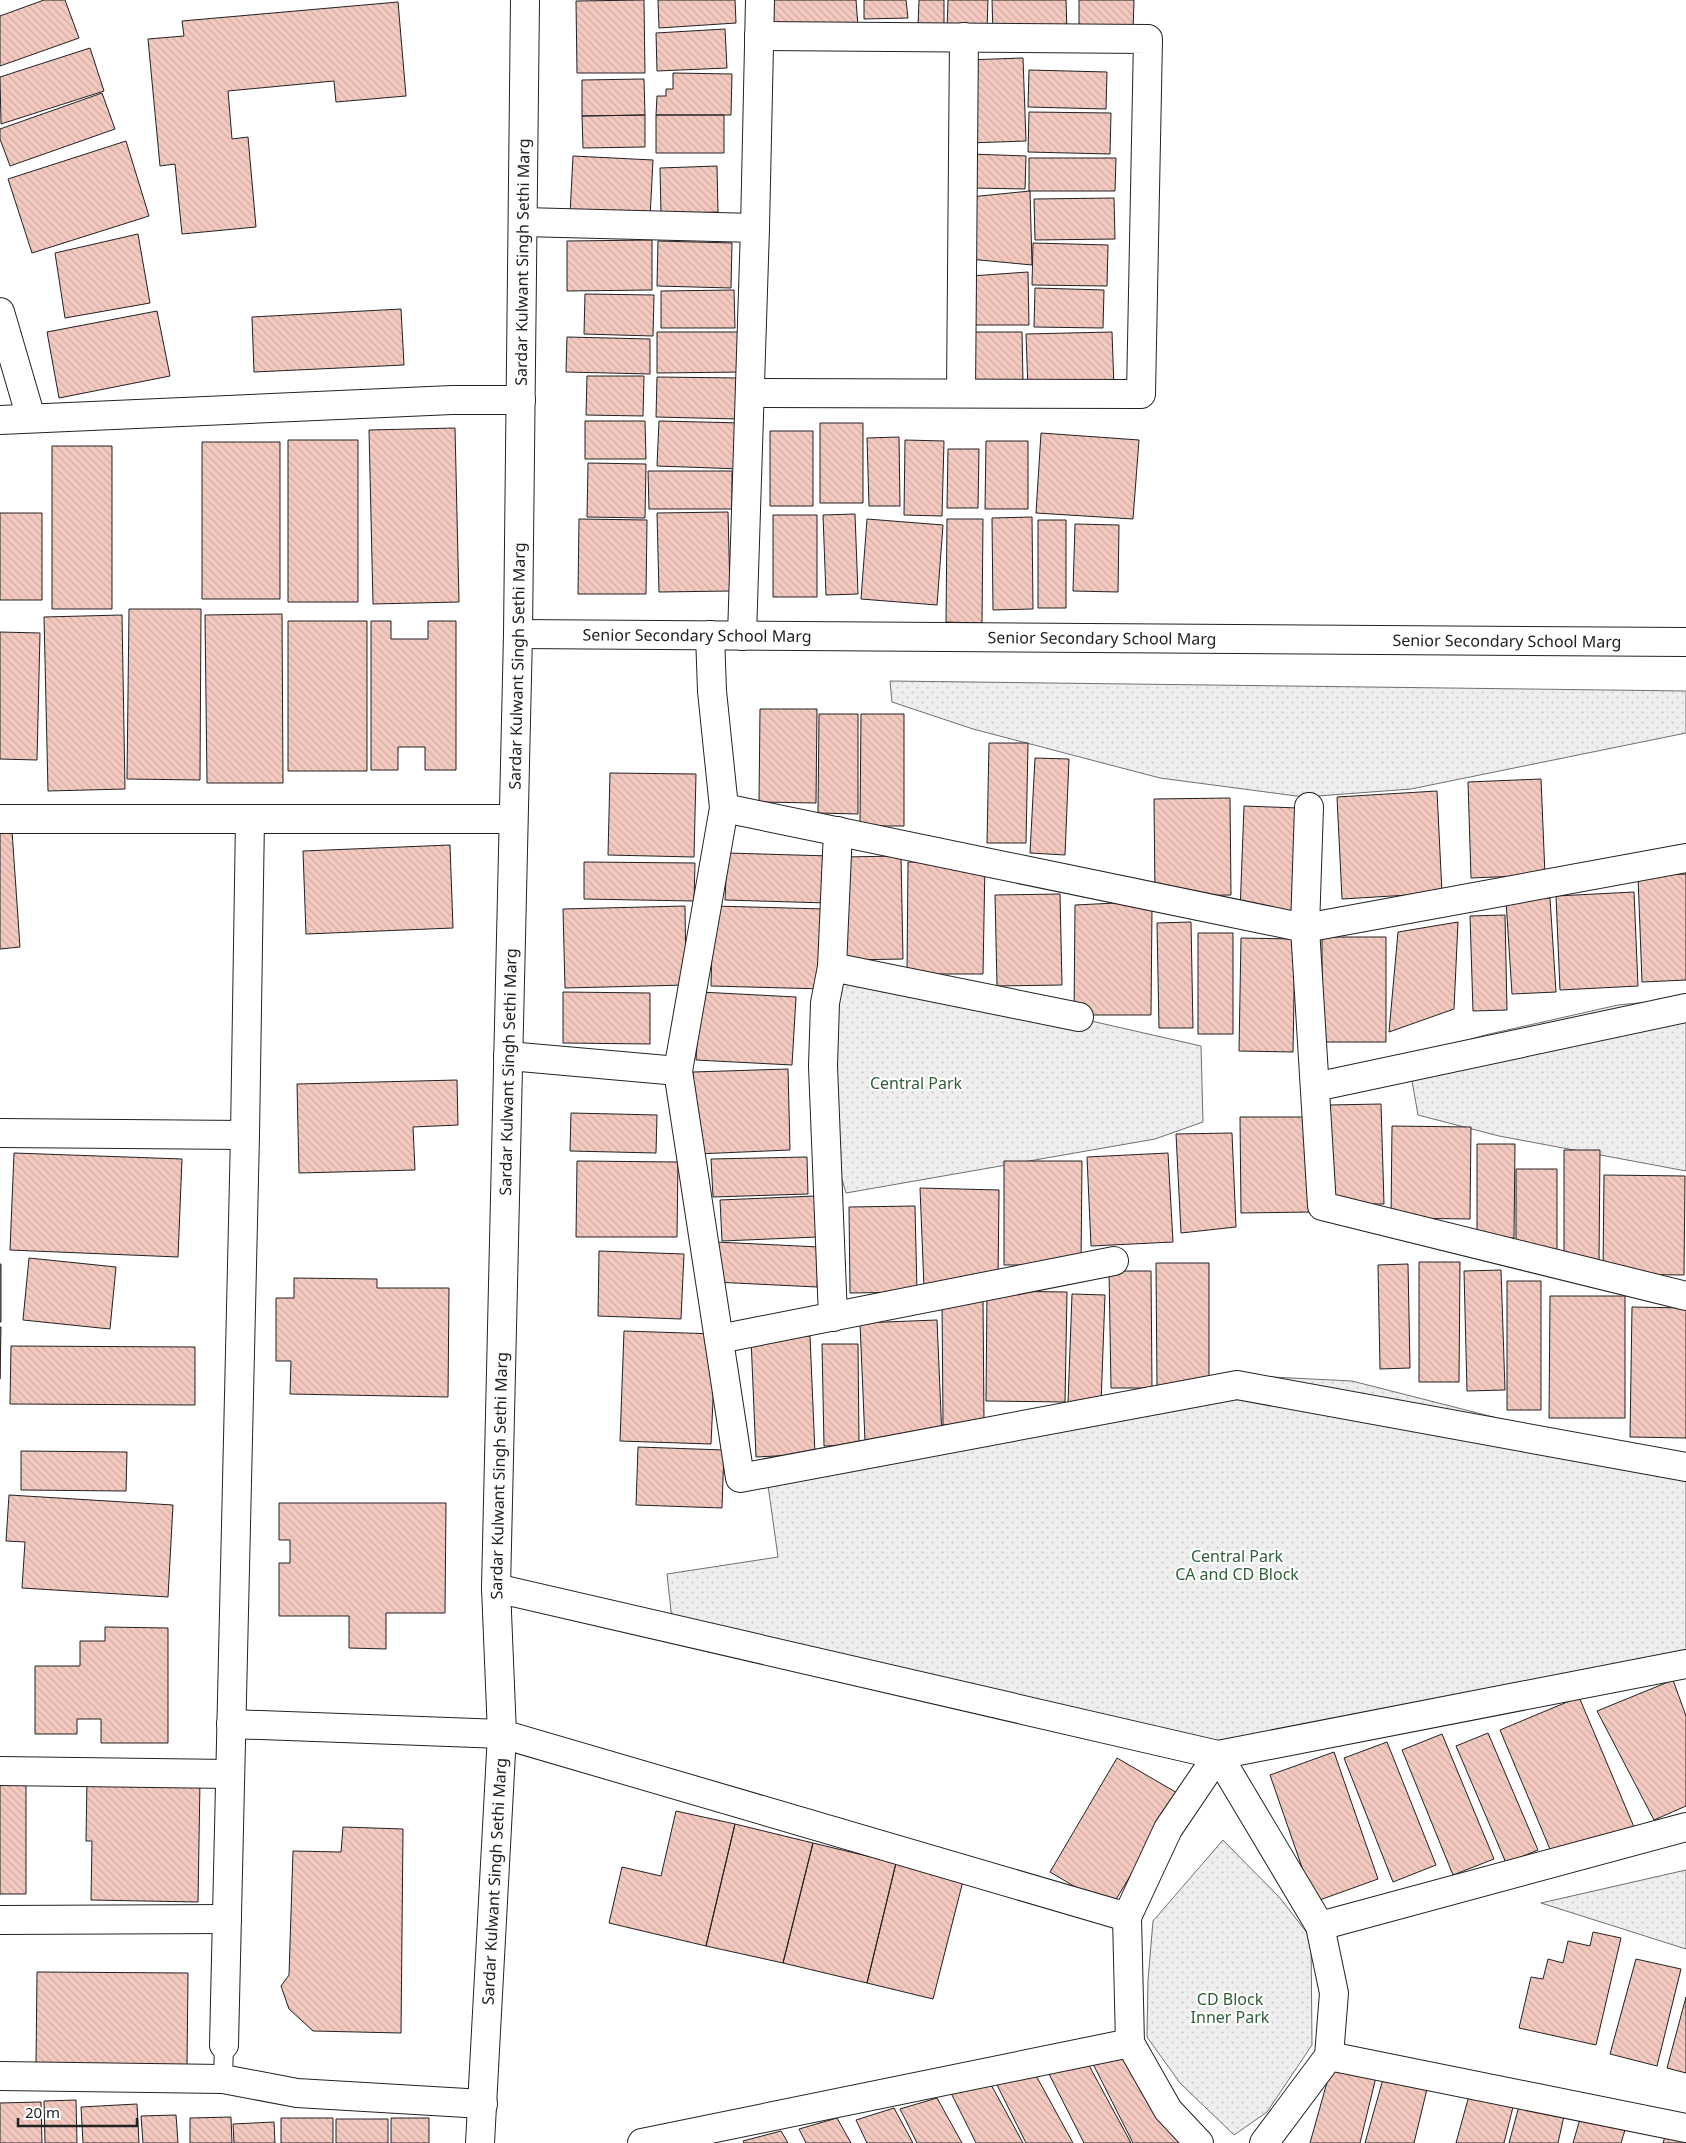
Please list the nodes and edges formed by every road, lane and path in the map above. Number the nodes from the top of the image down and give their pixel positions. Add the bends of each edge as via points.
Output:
1 (526, 0) edge
2 (760, 0) edge
3 (759, 36) junction
4 (964, 37) junction
5 (523, 222) junction
6 (755, 228) junction
7 (0, 312) edge
8 (750, 393) junction
9 (961, 393) junction
10 (521, 400) junction
11 (31, 418) junction
12 (0, 420) edge
13 (518, 634) junction
14 (710, 635) junction
15 (742, 636) junction
16 (1686, 642) edge
17 (1309, 807) dead end
18 (724, 808) junction
19 (0, 819) edge
20 (250, 819) junction
21 (513, 819) junction
22 (838, 831) junction
23 (1686, 858) edge
24 (1305, 928) junction
25 (832, 967) junction
26 (1686, 1008) edge
27 (1079, 1016) dead end
28 (508, 1056) junction
29 (678, 1070) junction
30 (1315, 1087) junction
31 (0, 1132) edge
32 (245, 1135) junction
33 (1114, 1261) dead end
34 (1686, 1296) edge
35 (834, 1317) junction
36 (719, 1339) junction
37 (1686, 1466) edge
38 (496, 1588) junction
39 (1686, 1664) edge
40 (232, 1724) junction
41 (502, 1734) junction
42 (1218, 1755) junction
43 (0, 1771) edge
44 (230, 1774) junction
45 (1686, 1827) edge
46 (1128, 1918) junction
47 (227, 1919) junction
48 (0, 1920) edge
49 (1320, 1926) junction
50 (1130, 2043) junction
51 (224, 2045) joint
52 (1328, 2056) junction
53 (0, 2076) edge
54 (223, 2079) junction
55 (482, 2104) junction
56 (1686, 2128) edge
57 (480, 2143) edge
58 (642, 2143) edge
59 (1199, 2143) edge
60 (1264, 2143) edge

1 - 5 street, Sardar Kulwant Singh Sethi Marg
2 - 3 street
3 - 4 street
3 - 6 street
4 - 9 street
4 - 9 street via 1148,39 1141,394
5 - 6 street
5 - 10 street, Sardar Kulwant Singh Sethi Marg
6 - 8 street
7 - 11 street
8 - 9 street
8 - 15 street
10 - 11 street via 452,400
10 - 13 street, Sardar Kulwant Singh Sethi Marg
11 - 12 street
13 - 14 street, Senior Secondary School Marg
13 - 21 street, Sardar Kulwant Singh Sethi Marg
14 - 15 street, Senior Secondary School Marg
14 - 18 street via 712,691
15 - 16 street, Senior Secondary School Marg
17 - 24 street
18 - 22 street
18 - 29 street
19 - 20 street
20 - 21 street
20 - 32 street
21 - 28 street, Sardar Kulwant Singh Sethi Marg
22 - 24 street
22 - 25 street
23 - 24 street
24 - 30 street
25 - 27 street
25 - 35 street via 825,1003 823,1066
26 - 30 street
28 - 29 street
28 - 38 street, Sardar Kulwant Singh Sethi Marg
29 - 36 street
30 - 34 street via 1322,1206
31 - 32 street
32 - 40 street
33 - 35 street
35 - 36 street
36 - 37 street via 740,1478 1237,1385
38 - 41 street, Sardar Kulwant Singh Sethi Marg
38 - 42 street
39 - 42 street
40 - 41 street
40 - 44 street
41 - 46 street
41 - 55 street, Sardar Kulwant Singh Sethi Marg
42 - 46 street via 1168,1829
42 - 49 street
43 - 44 street
44 - 47 street
45 - 49 street
46 - 50 street
47 - 48 street
47 - 51 street
49 - 52 street via 1334,1992
50 - 58 street
50 - 59 street via 1168,2110
51 - 54 lane
52 - 56 street
52 - 60 street
53 - 54 street
54 - 55 street via 297,2093
55 - 57 street, Sardar Kulwant Singh Sethi Marg

